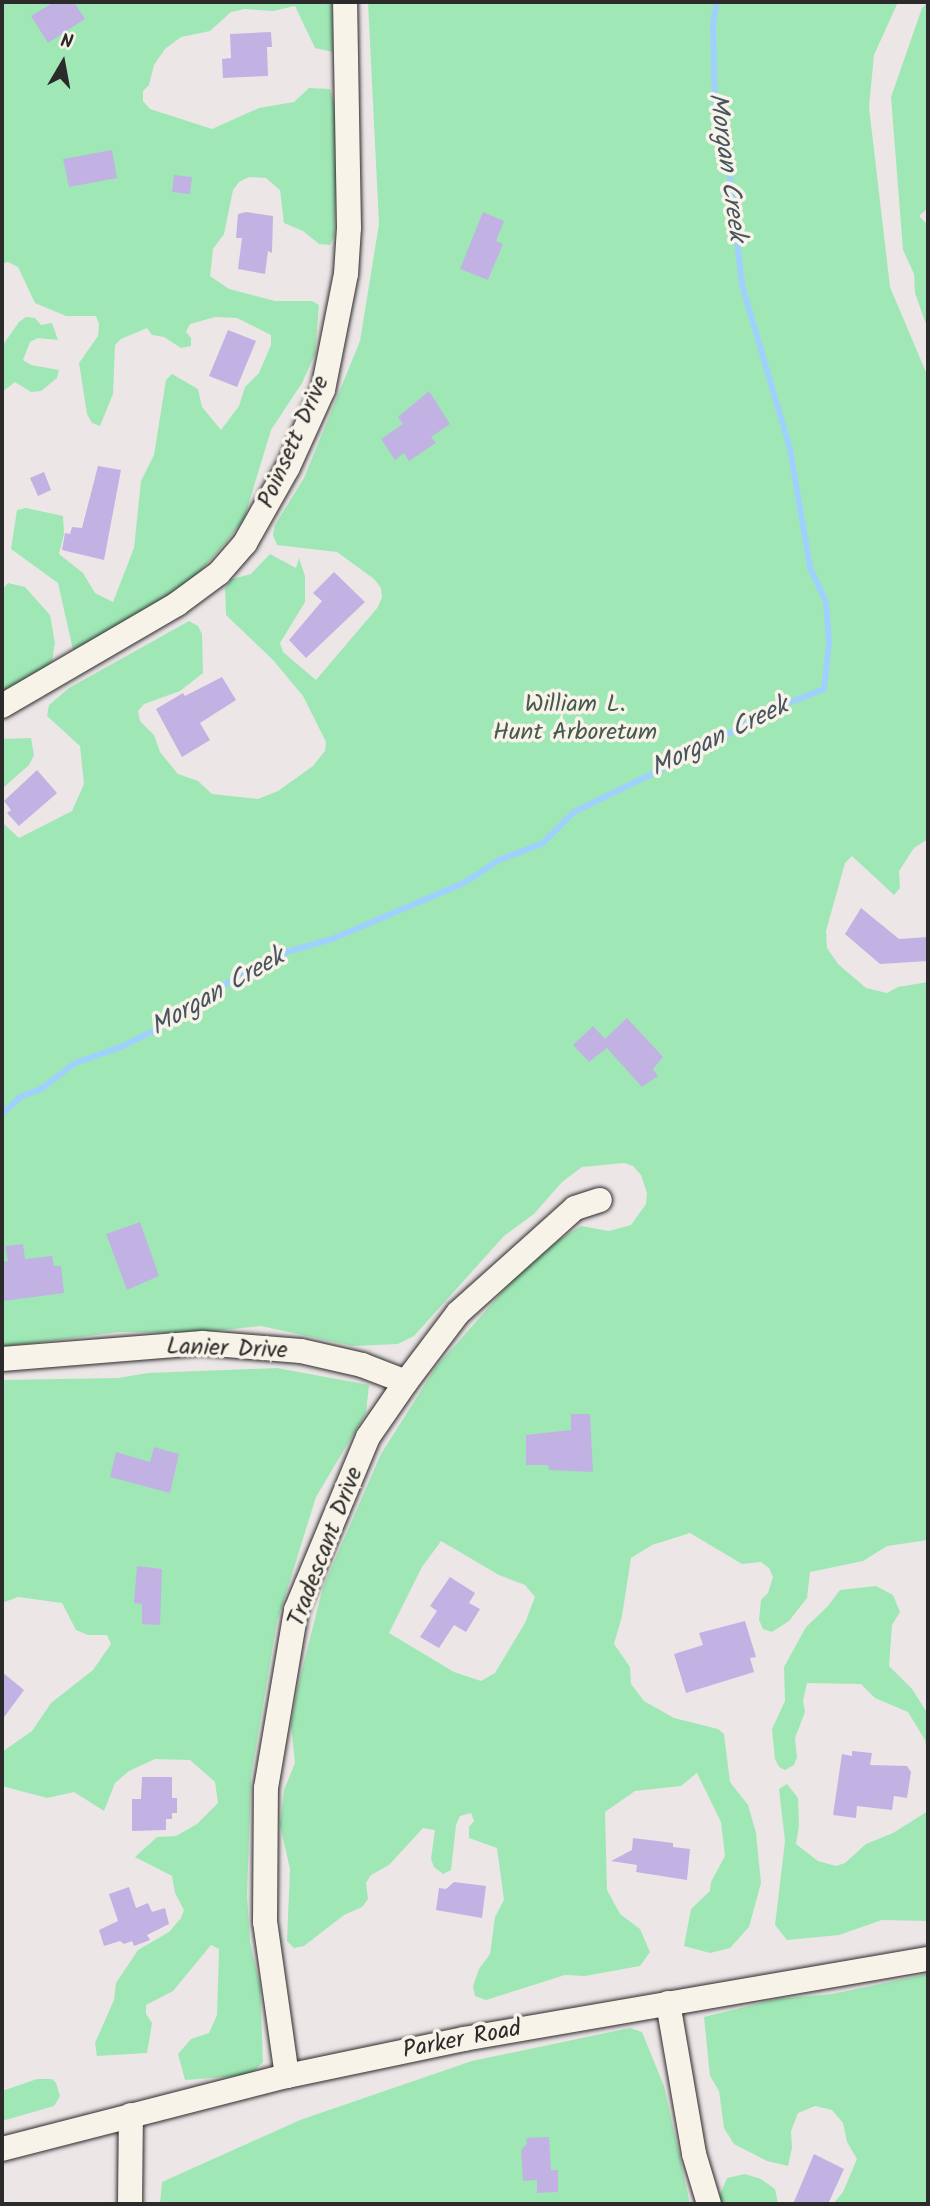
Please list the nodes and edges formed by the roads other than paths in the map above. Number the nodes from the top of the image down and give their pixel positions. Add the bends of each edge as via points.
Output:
1 (345, 2) edge
2 (2, 706) edge
3 (600, 1200) dead end
4 (2, 1359) edge
5 (405, 1382) junction
6 (928, 1959) edge
7 (668, 2003) junction
8 (287, 2076) junction
9 (131, 2115) junction
10 (2, 2149) edge
11 (130, 2204) edge
12 (709, 2204) edge

1 - 2 street, Poinsett Drive via 346,274 323,390 288,467 245,543 219,573 177,604
3 - 5 street, Tradescant Drive via 575,1209 458,1313
4 - 5 street, Lanier Drive via 202,1343 301,1351 362,1365
5 - 8 street, Tradescant Drive via 368,1437 296,1610 267,1788 265,1923
6 - 7 street, Parker Road
7 - 8 street, Parker Road
7 - 12 street via 694,2154
8 - 9 street, Parker Road
9 - 10 street, Parker Road
9 - 11 street

